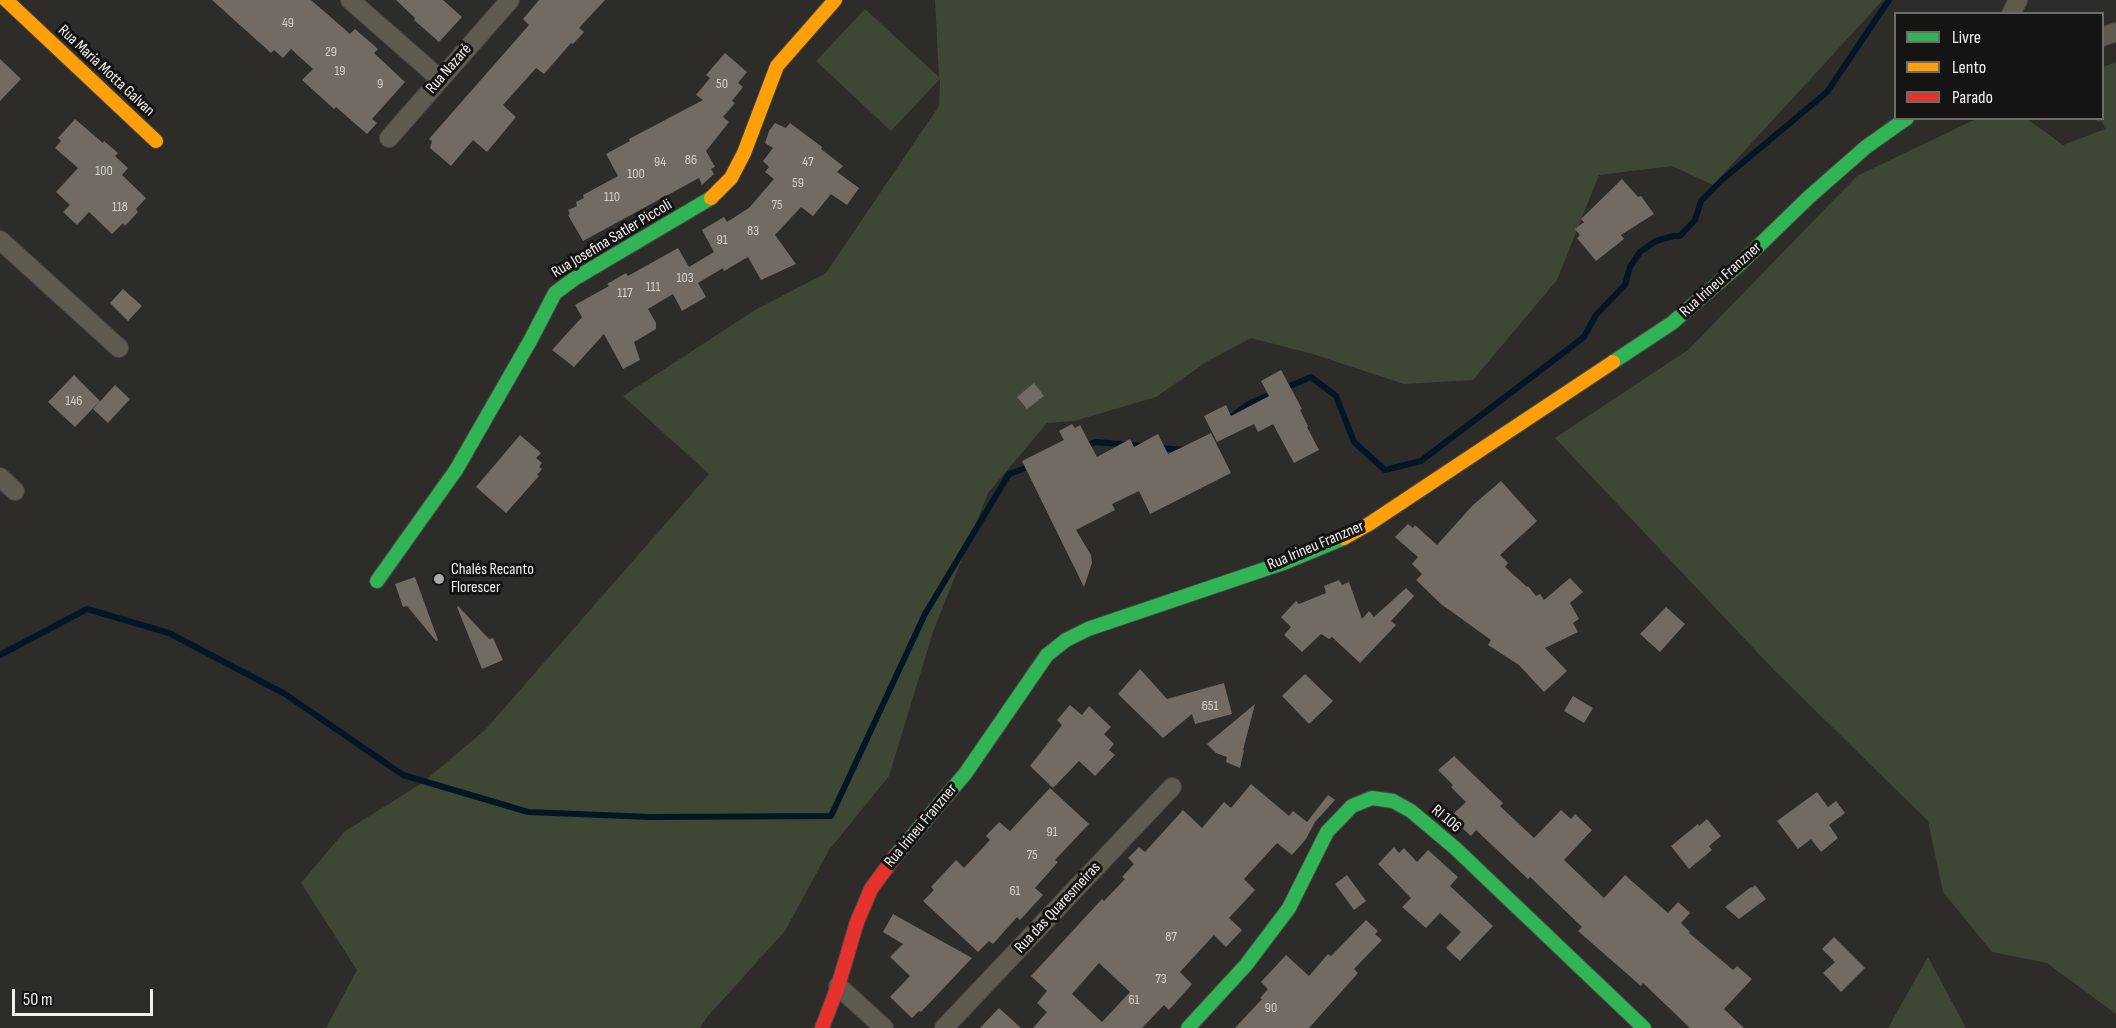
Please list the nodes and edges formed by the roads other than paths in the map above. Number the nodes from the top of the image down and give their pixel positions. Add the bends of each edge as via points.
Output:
1 (6, 0) edge
2 (350, 0) edge
3 (510, 0) edge
4 (836, 0) edge
5 (440, 79) junction
6 (1904, 120) edge
7 (389, 138) dead end
8 (156, 141) dead end
9 (0, 240) edge
10 (119, 348) dead end
11 (0, 477) edge
12 (15, 491) dead end
13 (377, 581) dead end
14 (1172, 787) dead end
15 (838, 986) junction
16 (822, 1028) edge
17 (884, 1028) edge
18 (944, 1028) edge
19 (1188, 1028) edge
20 (1644, 1028) edge

1 - 8 street, Rua Maria Motta Galvan
2 - 5 street
3 - 5 street, Rua Nazaré
4 - 13 street, Rua Josefina Satler Piccoli via 777,66 744,153 716,195 555,293 456,470
5 - 7 street, Rua Nazaré
6 - 15 street, Rua Irineu Franzner via 1866,147 1672,322 1369,524 1286,562 1088,629 1047,655 965,774 871,889 856,922
9 - 10 street
11 - 12 street
14 - 18 street, Rua das Quaresmeiras
15 - 16 street, Rua Irineu Franzner
15 - 17 street
19 - 20 street, RI 106 via 1246,965 1289,908 1327,832 1352,806 1372,798 1393,801 1411,811 1455,848

